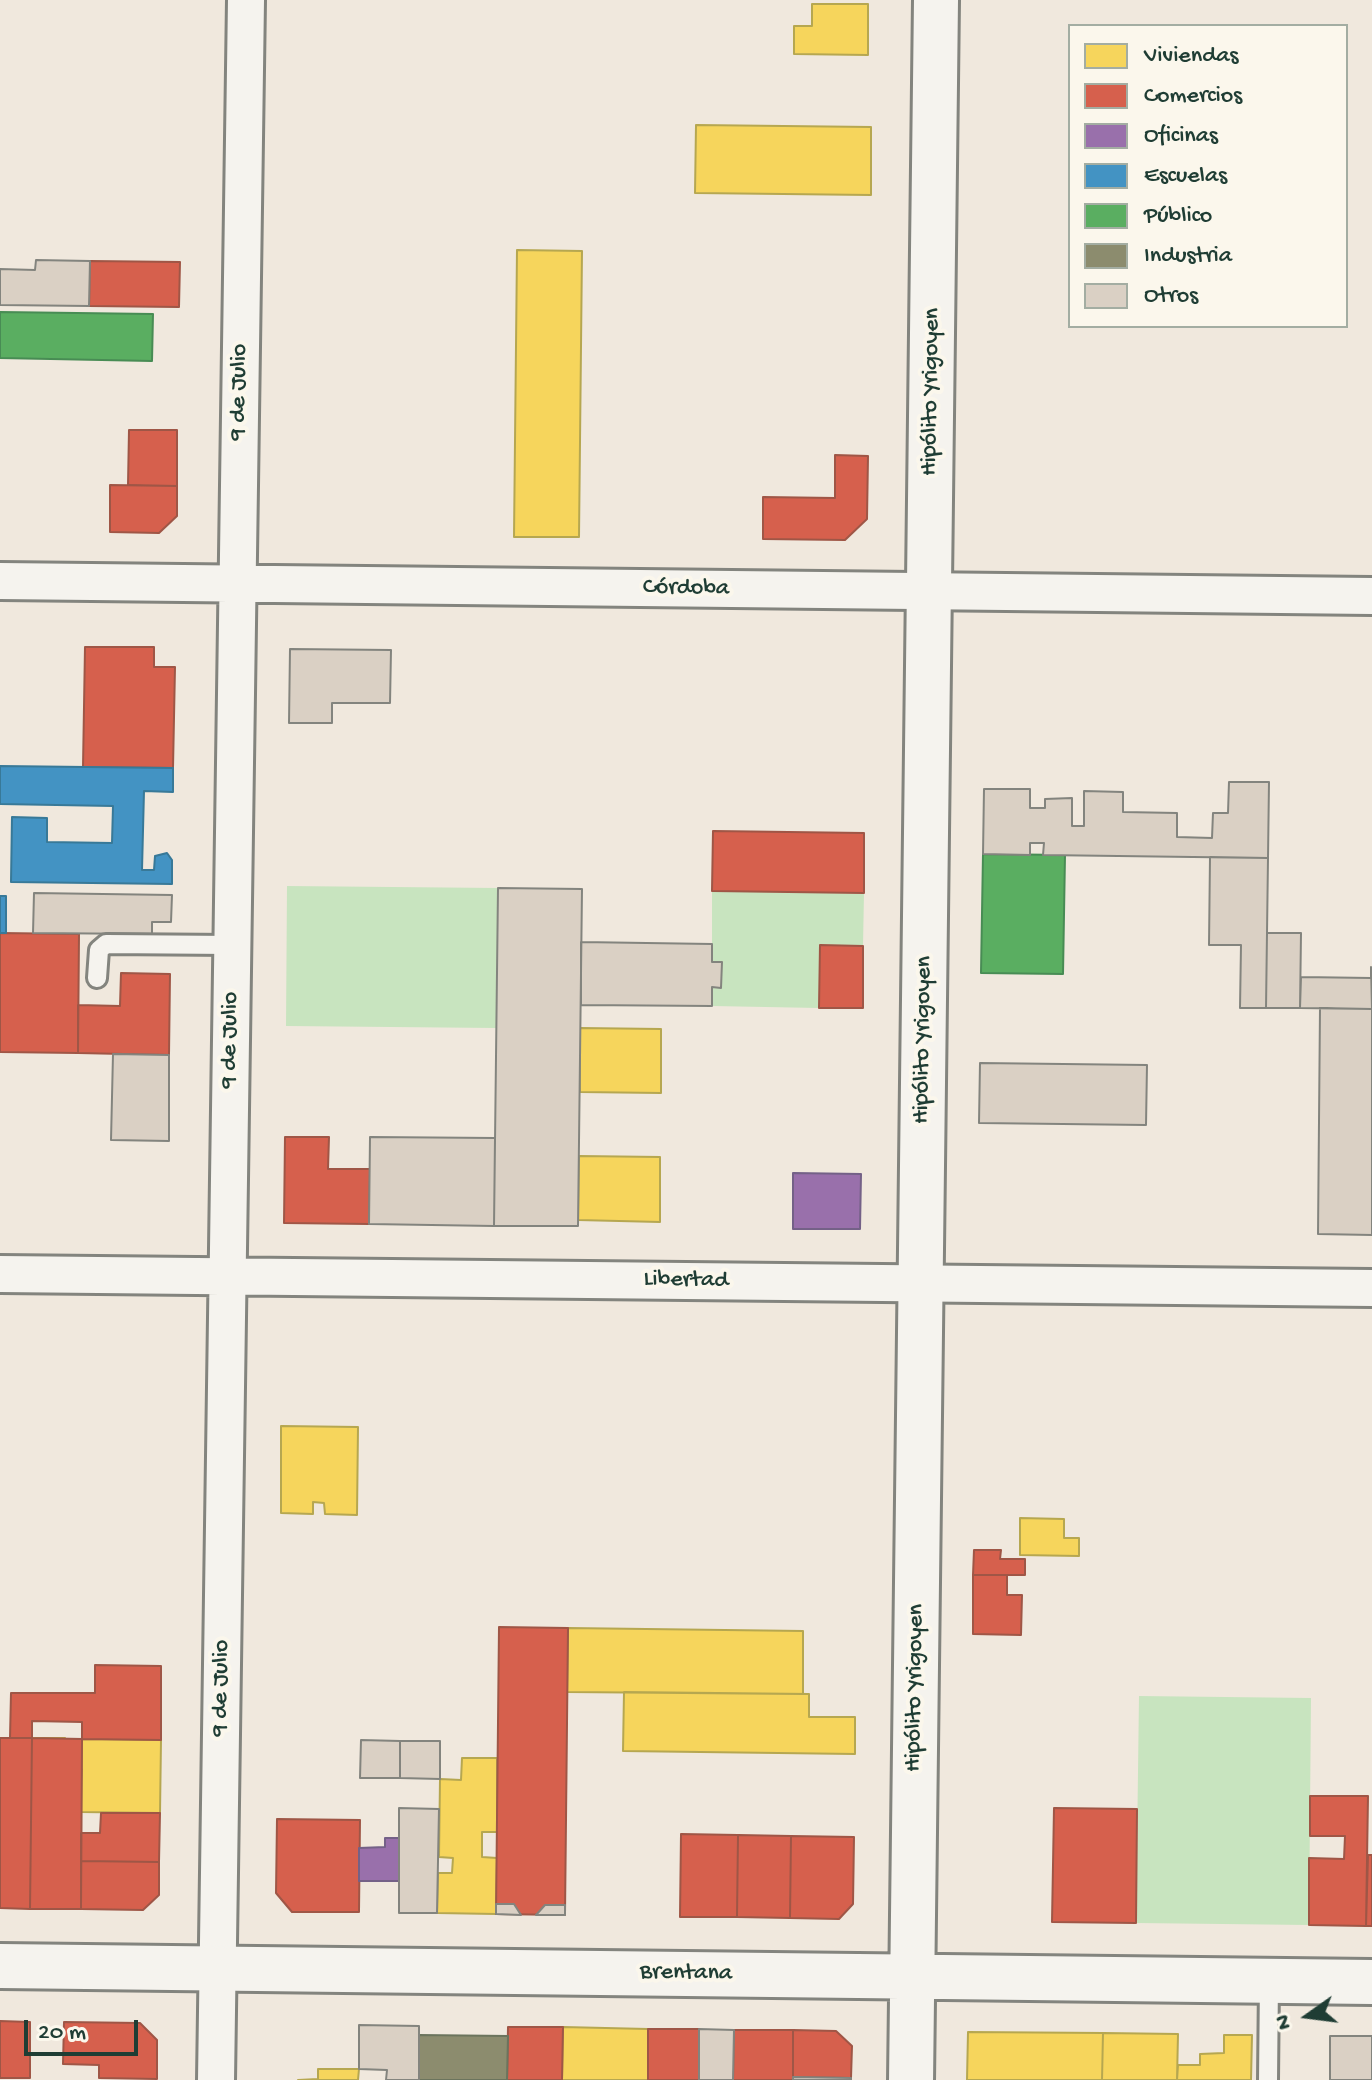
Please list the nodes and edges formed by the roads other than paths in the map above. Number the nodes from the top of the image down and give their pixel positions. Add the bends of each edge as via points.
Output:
1 (246, 0) edge
2 (936, 0) edge
3 (0, 581) edge
4 (237, 584) junction
5 (929, 591) junction
6 (1372, 596) edge
7 (232, 945) junction
8 (97, 978) dead end
9 (0, 1274) edge
10 (227, 1276) junction
11 (921, 1283) junction
12 (1372, 1288) edge
13 (0, 1966) edge
14 (218, 1968) junction
15 (912, 1977) junction
16 (1269, 1981) junction
17 (1372, 1982) edge
18 (216, 2080) edge
19 (911, 2080) edge
20 (1268, 2080) edge

1 - 4 street, 9 de Julio
2 - 5 street, Hipólito Yrigoyen
3 - 4 street, Córdoba
4 - 5 street, Córdoba
4 - 7 street, 9 de Julio
5 - 6 street, Córdoba
5 - 11 street, Hipólito Yrigoyen
7 - 8 lane via 106,944 99,950
7 - 10 street, 9 de Julio
9 - 10 street, Libertad
10 - 11 street, Libertad
10 - 14 street, 9 de Julio
11 - 12 street, Libertad
11 - 15 street, Hipólito Yrigoyen
13 - 14 street, Brentana
14 - 15 street, Brentana
14 - 18 street, 9 de Julio
15 - 16 street, Brentana
15 - 19 street, Hipólito Yrigoyen
16 - 17 street, Brentana
16 - 20 lane

